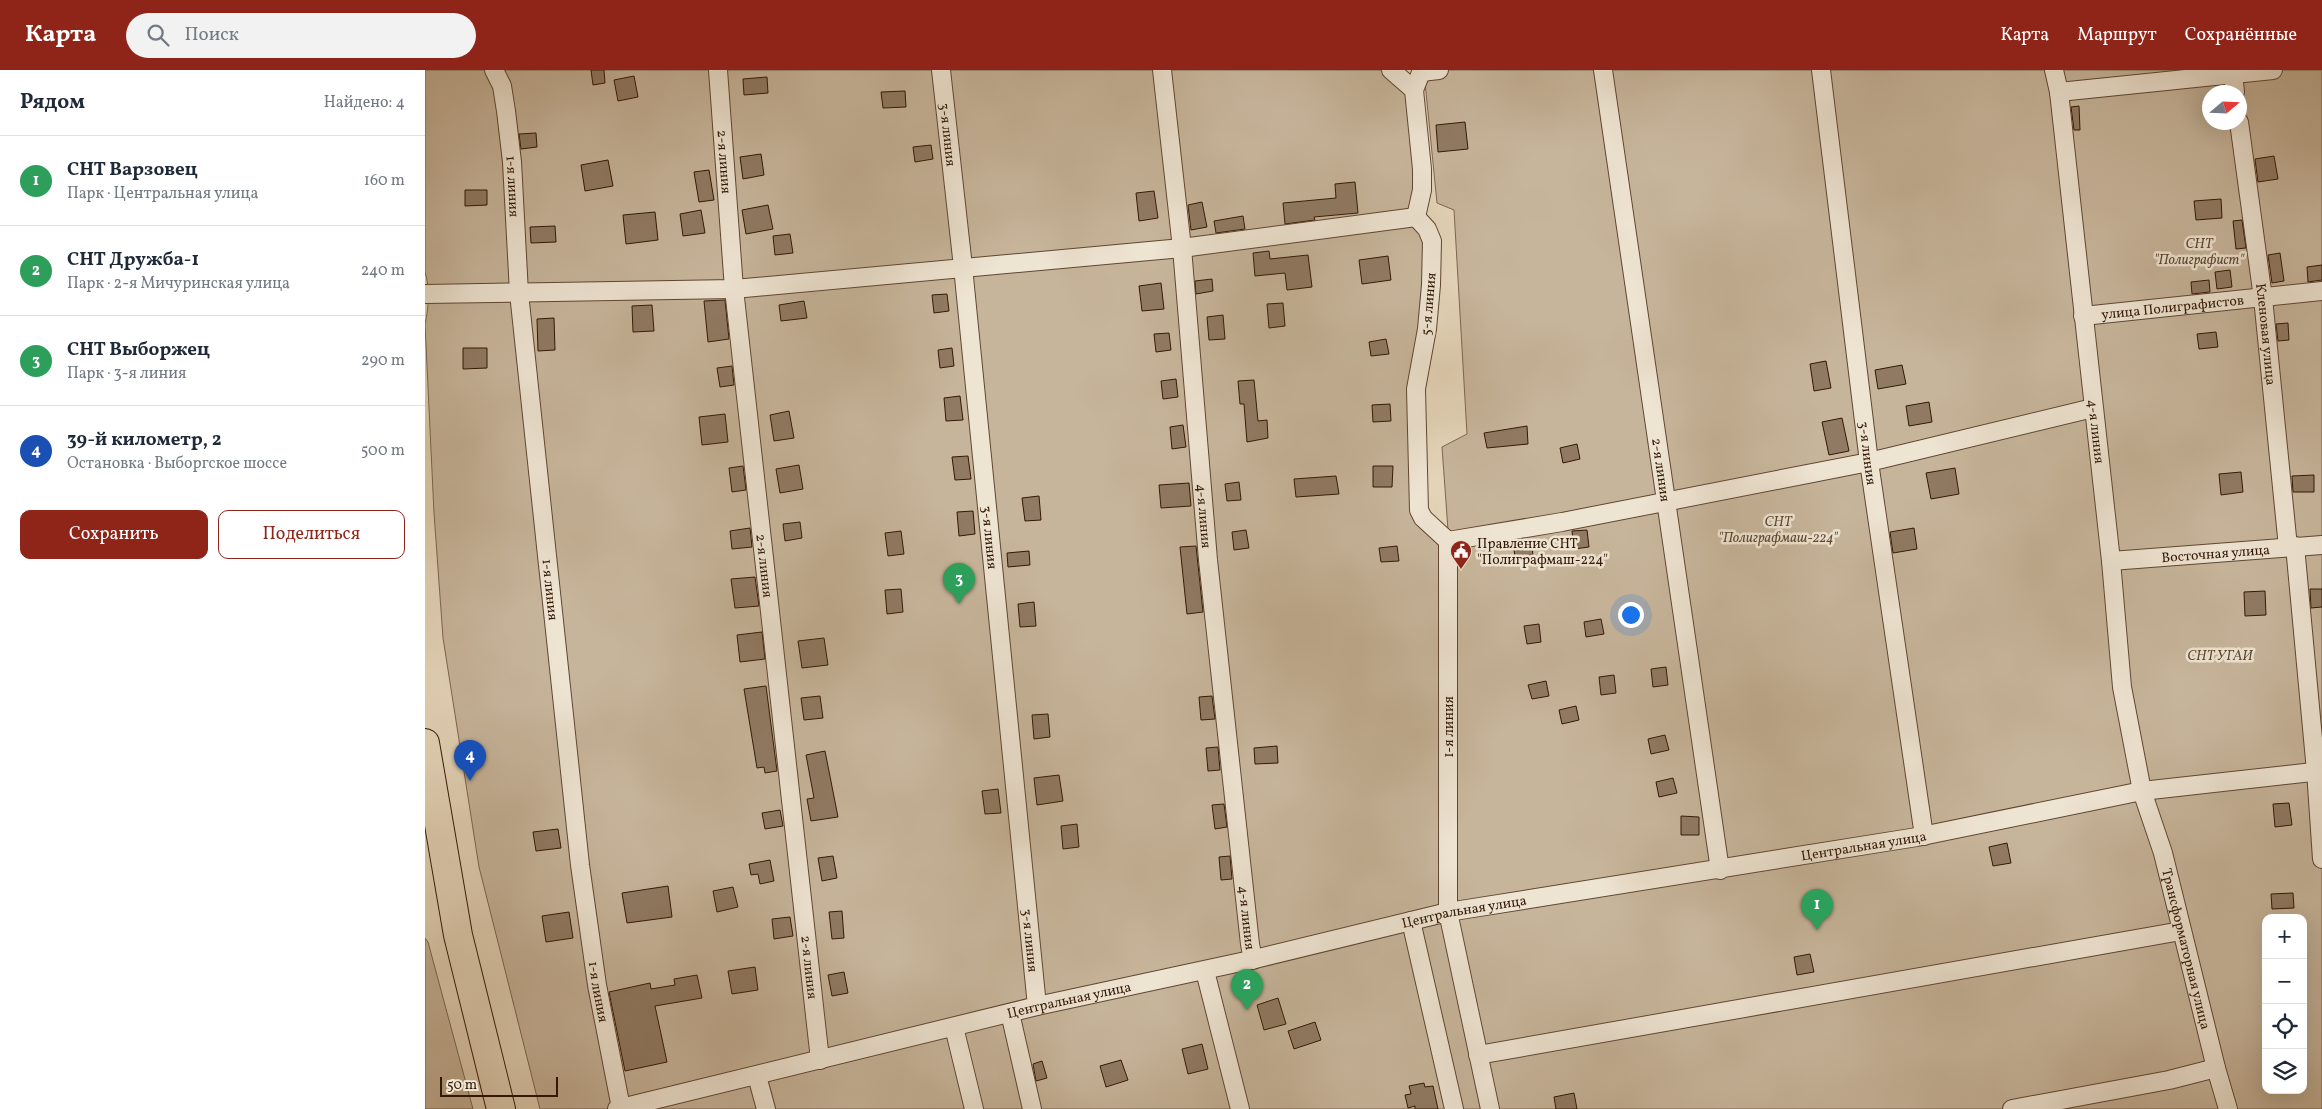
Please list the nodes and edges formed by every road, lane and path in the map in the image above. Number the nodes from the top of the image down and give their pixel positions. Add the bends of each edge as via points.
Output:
1 (494, 70) edge
2 (718, 70) edge
3 (941, 70) edge
4 (1161, 70) edge
5 (1391, 70) edge
6 (1439, 70) edge
7 (1603, 70) edge
8 (1821, 70) edge
9 (2054, 70) edge
10 (2273, 70) edge
11 (1422, 71) edge
12 (2233, 74) junction
13 (2234, 85) edge
14 (1414, 90) junction
15 (2059, 92) junction
16 (2240, 130) edge
17 (1416, 217) junction
18 (1182, 248) junction
19 (963, 267) junction
20 (735, 289) junction
21 (2322, 291) edge
22 (519, 293) junction
23 (425, 294) edge
24 (2263, 298) junction
25 (2083, 316) junction
26 (2093, 408) junction
27 (1869, 462) junction
28 (1668, 501) junction
29 (1448, 541) junction
30 (2322, 545) edge
31 (2292, 547) junction
32 (2111, 561) junction
33 (425, 743) edge
34 (2319, 771) edge
35 (2142, 791) junction
36 (1924, 836) junction
37 (2322, 859) edge
38 (1720, 870) junction
39 (1448, 912) junction
40 (1411, 921) junction
41 (2181, 931) junction
42 (1253, 960) junction
43 (1205, 971) junction
44 (1037, 1006) junction
45 (1010, 1013) junction
46 (954, 1027) junction
47 (1478, 1055) junction
48 (820, 1060) junction
49 (2216, 1068) junction
50 (757, 1076) junction
51 (619, 1108) edge
52 (501, 1109) edge
53 (765, 1109) edge
54 (974, 1109) edge
55 (1032, 1109) edge
56 (1240, 1109) edge
57 (1455, 1109) edge
58 (1490, 1109) edge
59 (2012, 1109) edge
60 (2228, 1109) edge

1 - 22 street, 1-я линия via 502,86 506,111
2 - 20 street, 2-я линия
3 - 19 street, 3-я линия
4 - 18 street, 4-я линия
5 - 14 street
6 - 11 street
7 - 28 street, 2-я линия
8 - 27 street, 3-я линия
9 - 15 street, 4-я линия
10 - 12 street
11 - 14 street
12 - 13 street
12 - 15 street
14 - 17 street via 1422,169 1422,190
15 - 25 street, 4-я линия
16 - 24 street, Кленовая улица
17 - 18 street
17 - 29 street, 5-я линия via 1432,241 1427,329 1416,388 1419,510 1423,518
18 - 19 street
18 - 42 street, 4-я линия via 1208,560
19 - 20 street
19 - 44 street, 3-я линия
20 - 22 street
20 - 48 street, 2-я линия
21 - 24 street, улица Полиграфистов
22 - 23 street
22 - 51 street, 1-я линия via 580,865
24 - 25 street, улица Полиграфистов
24 - 31 street, Кленовая улица
25 - 26 street, 4-я линия
26 - 27 street
26 - 32 street, 4-я линия
27 - 28 street
27 - 36 street, 3-я линия
28 - 29 street
28 - 38 street, 2-я линия
29 - 39 street, 1-я линия
30 - 31 street, Восточная улица
31 - 32 street, Восточная улица
31 - 34 street, Кленовая улица
32 - 35 street, 4-я линия via 2122,687
33 - 52 main road via 445,868 472,998
34 - 35 street, Центральная улица
34 - 37 street, Кленовая улица
35 - 36 street, Центральная улица
35 - 41 street, Трансформаторная улица via 2163,853
36 - 38 street, Центральная улица
38 - 39 street, Центральная улица
39 - 40 street, Центральная улица
39 - 47 street, 1-я линия
40 - 42 street, Центральная улица
40 - 57 street
41 - 47 street
41 - 49 street, Трансформаторная улица
42 - 43 street, Центральная улица
43 - 44 street, Центральная улица
43 - 56 street
44 - 45 street, Центральная улица
45 - 46 street, Центральная улица
45 - 55 street
46 - 48 street, Центральная улица
46 - 54 street
47 - 58 street, 1-я линия
48 - 50 street, Центральная улица
49 - 59 street via 2169,1080
49 - 60 street, Трансформаторная улица
50 - 51 street, Центральная улица
50 - 53 street

